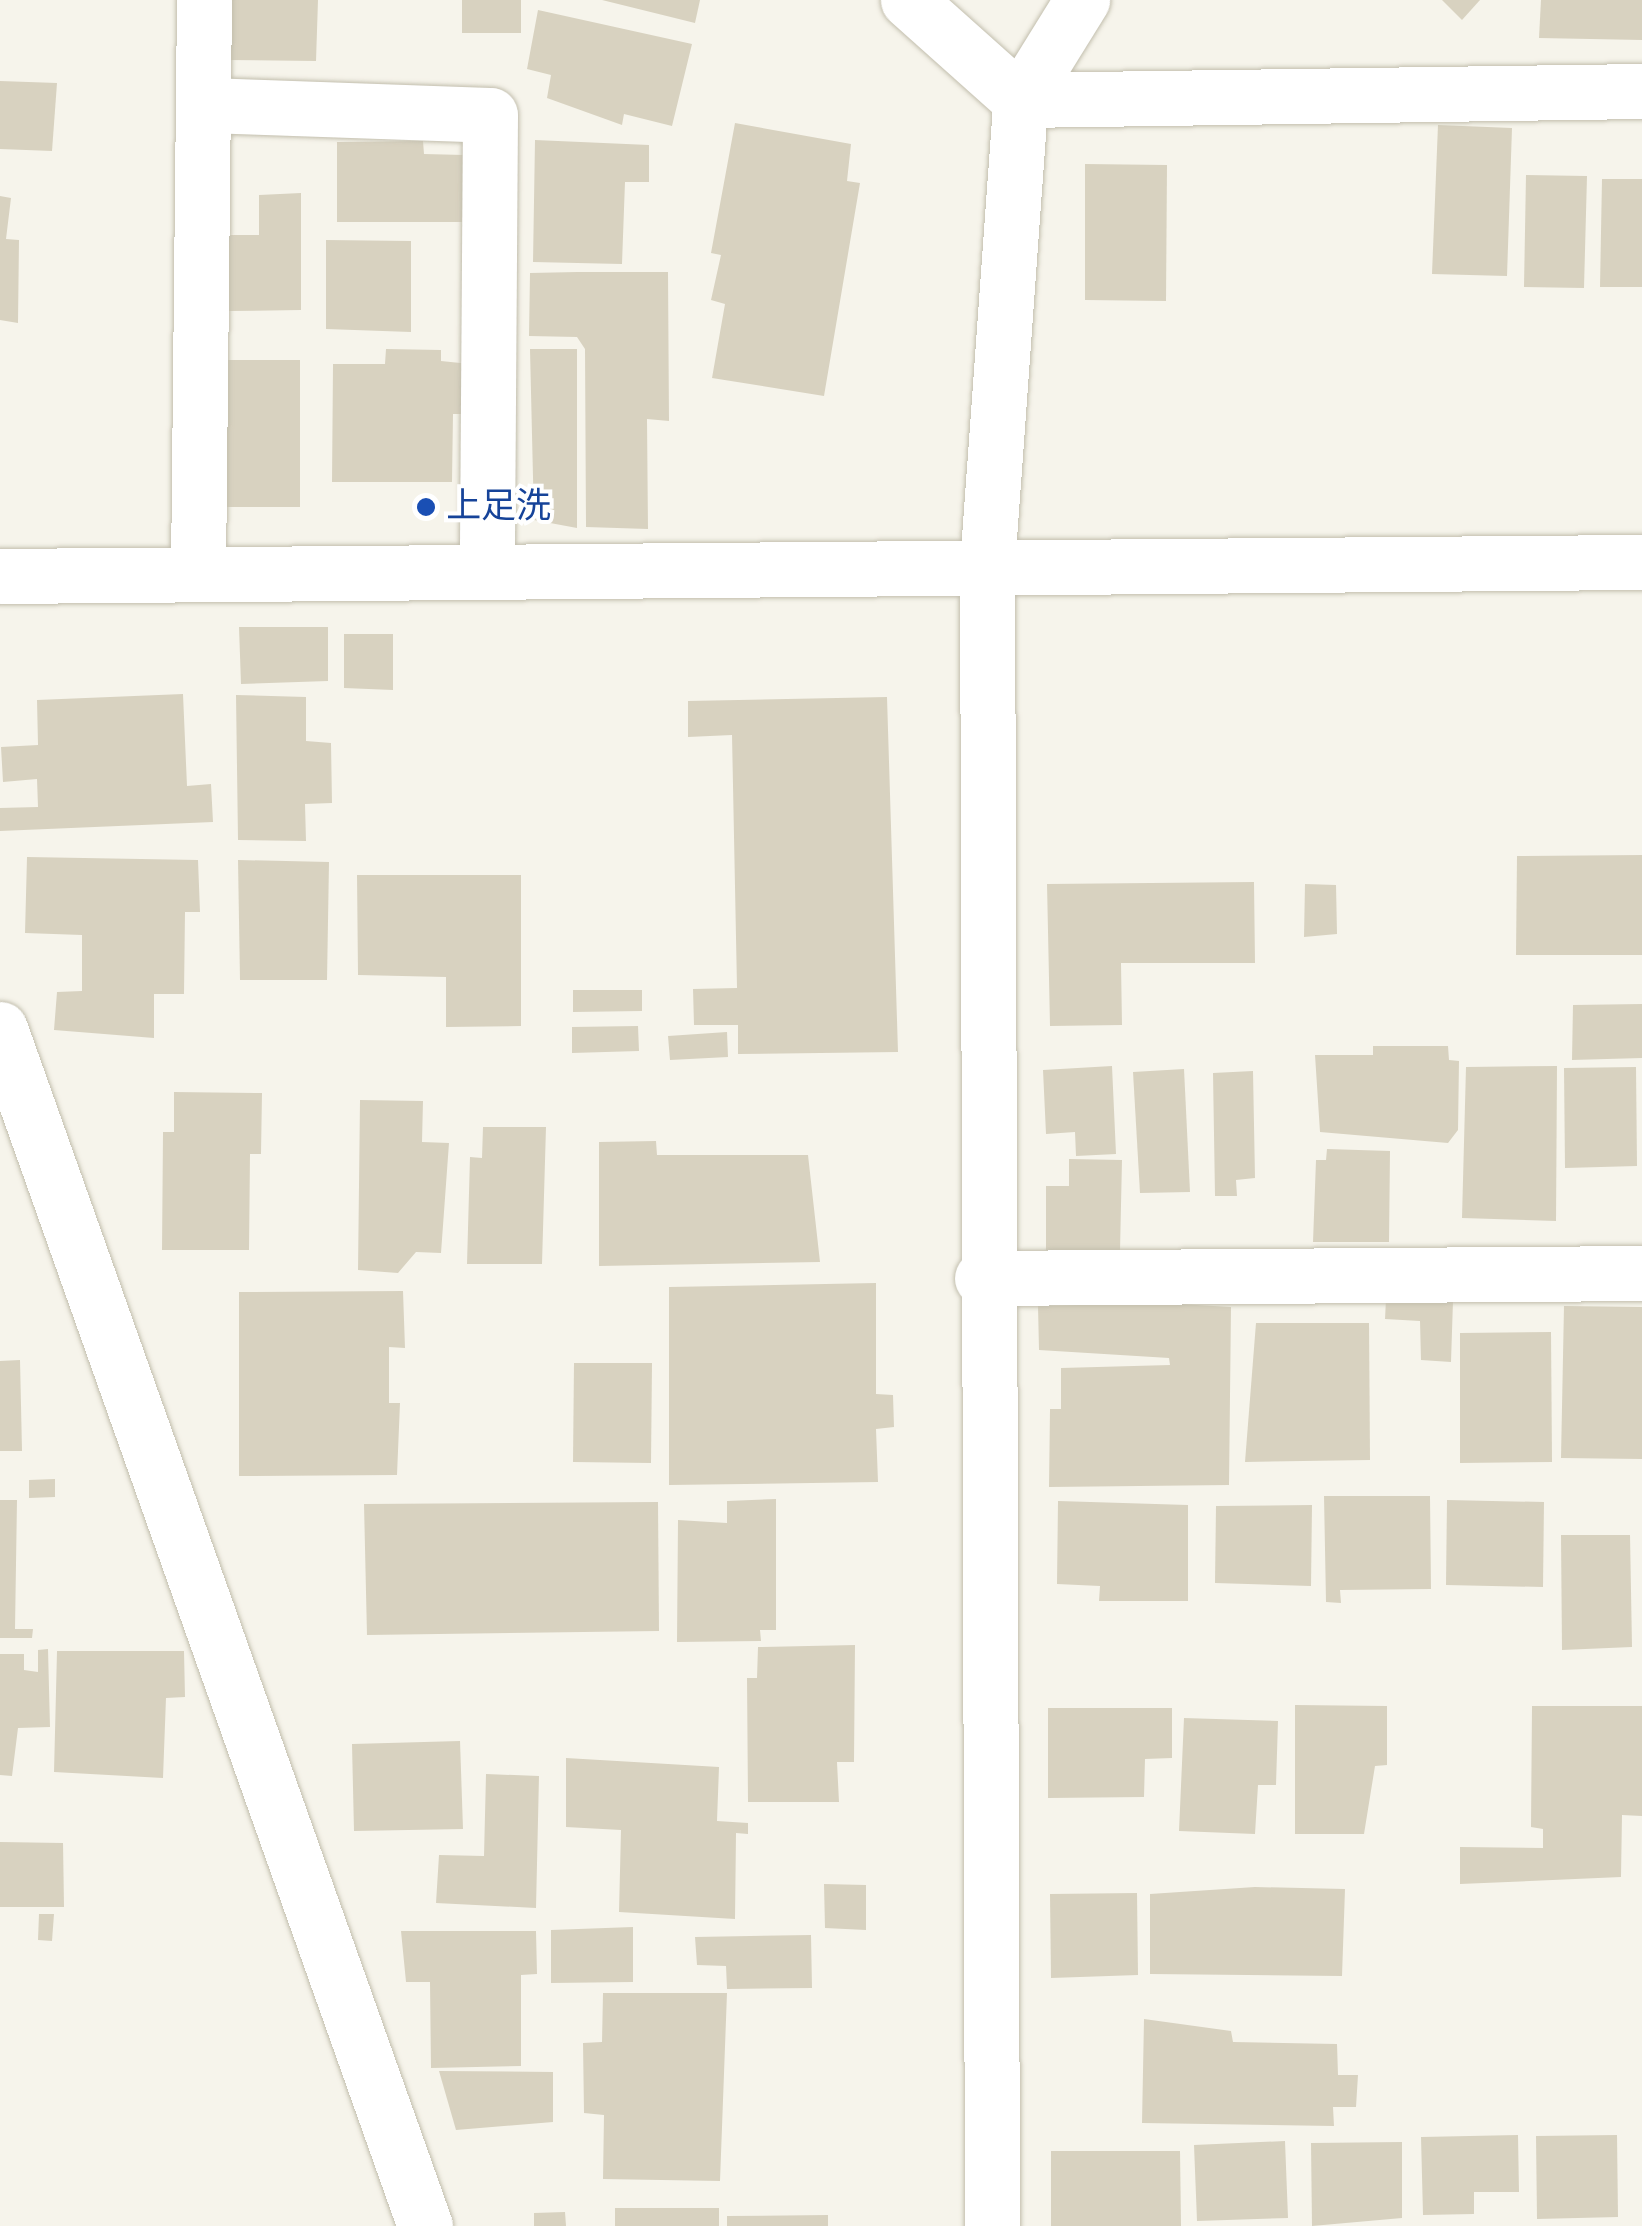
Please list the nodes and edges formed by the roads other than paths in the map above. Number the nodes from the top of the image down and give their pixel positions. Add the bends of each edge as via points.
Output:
1 (204, 0) edge
2 (908, 0) edge
3 (1082, 0) edge
4 (1642, 91) edge
5 (1020, 100) junction
6 (206, 105) junction
7 (1642, 562) edge
8 (987, 566) junction
9 (488, 571) junction
10 (198, 572) junction
11 (0, 576) edge
12 (0, 1029) edge
13 (1642, 1273) edge
14 (982, 1278) junction
15 (425, 2226) edge
16 (992, 2226) edge

1 - 6 street
2 - 5 street
3 - 5 street
4 - 5 street
5 - 8 street
6 - 9 street via 490,115
6 - 10 street
7 - 8 street
8 - 9 street
8 - 14 street
9 - 10 street
10 - 11 street
12 - 15 street
13 - 14 street
14 - 16 street

